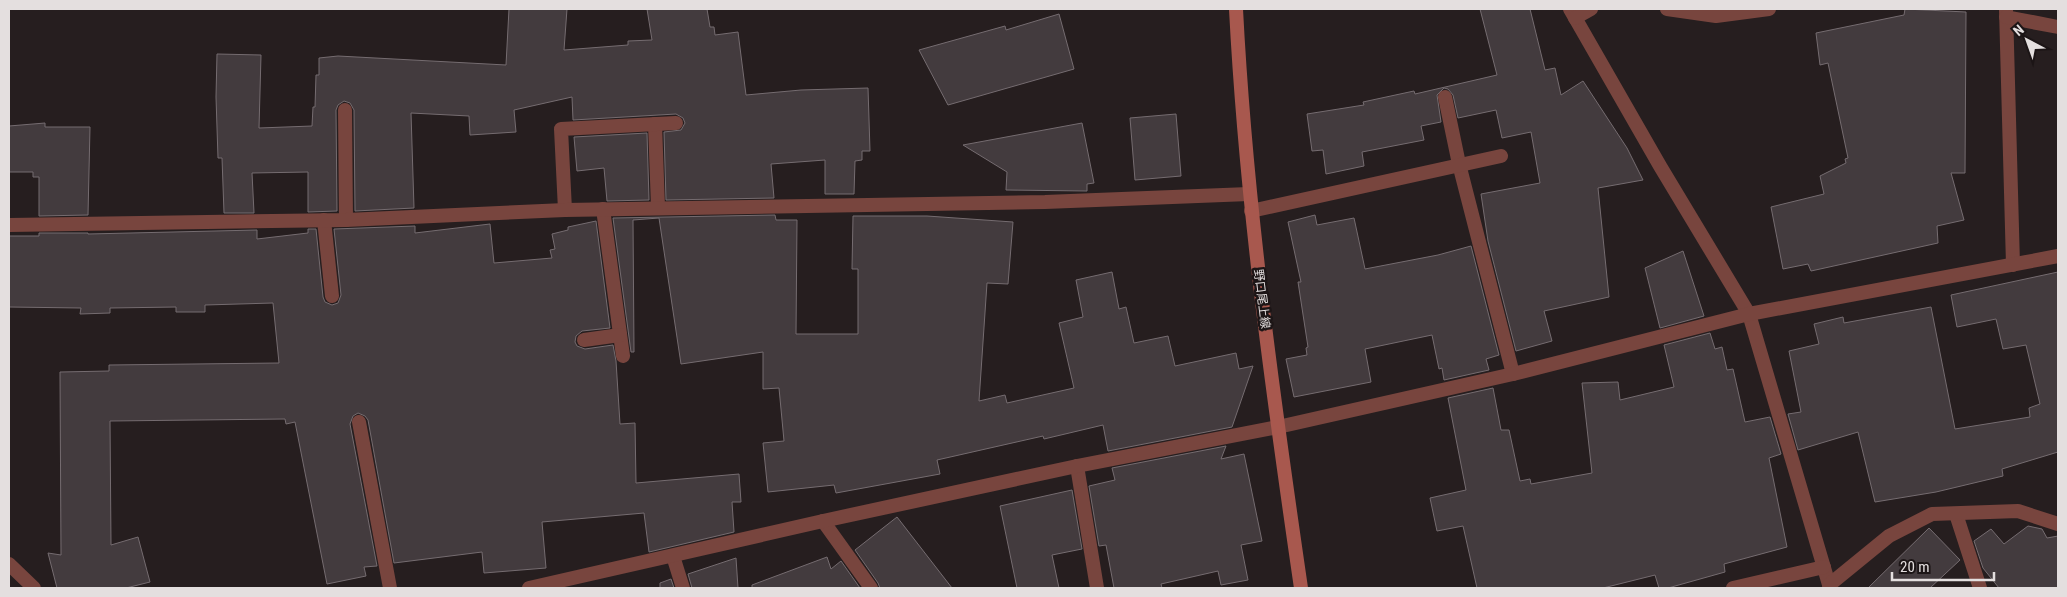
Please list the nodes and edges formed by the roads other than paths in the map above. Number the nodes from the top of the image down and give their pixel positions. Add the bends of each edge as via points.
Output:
1 (1236, 9) edge
2 (1591, 9) edge
3 (1667, 9) edge
4 (1769, 9) edge
5 (1572, 13) edge
6 (2006, 13) edge
7 (2058, 28) edge
8 (1445, 96) dead end
9 (345, 110) dead end
10 (655, 124) junction
11 (676, 124) dead end
12 (1501, 156) dead end
13 (1459, 164) junction
14 (1249, 194) junction
15 (658, 207) junction
16 (602, 209) junction
17 (565, 210) junction
18 (1251, 210) junction
19 (324, 220) junction
20 (346, 220) junction
21 (9, 225) edge
22 (2058, 256) edge
23 (2013, 265) junction
24 (332, 296) dead end
25 (1749, 314) junction
26 (620, 335) junction
27 (584, 340) dead end
28 (623, 356) dead end
29 (1513, 374) junction
30 (359, 422) dead end
31 (1278, 427) junction
32 (1077, 466) junction
33 (1956, 514) junction
34 (823, 521) junction
35 (2058, 524) edge
36 (673, 556) junction
37 (9, 564) edge
38 (1824, 567) junction
39 (1830, 587) edge
40 (34, 588) edge
41 (390, 588) edge
42 (533, 588) edge
43 (683, 588) edge
44 (871, 588) edge
45 (1096, 588) edge
46 (1302, 588) edge
47 (1733, 588) edge
48 (1980, 588) edge

1 - 14 main road, 野口尾上線
2 - 5 street
3 - 4 street via 1716,16
5 - 25 street
6 - 7 street
6 - 23 street
8 - 13 street
9 - 20 street
10 - 11 street
10 - 15 street
10 - 17 street via 561,129
12 - 13 street
13 - 18 street
13 - 29 street
14 - 15 street via 1045,202
14 - 18 main road, 野口尾上線
15 - 16 street
16 - 17 street
16 - 26 street
17 - 20 street
18 - 31 main road, 野口尾上線
19 - 20 street
19 - 21 street
19 - 24 street
22 - 23 street
23 - 25 street
25 - 29 street
25 - 38 street
26 - 27 street
26 - 28 street
29 - 31 street
30 - 41 street
31 - 32 street
31 - 46 main road, 野口尾上線
32 - 34 street
32 - 45 street
33 - 35 street via 2018,511
33 - 39 street via 1932,514 1889,536
33 - 48 street
34 - 36 street
34 - 44 street
36 - 42 street
36 - 43 street
37 - 40 street
38 - 39 street
38 - 47 street

